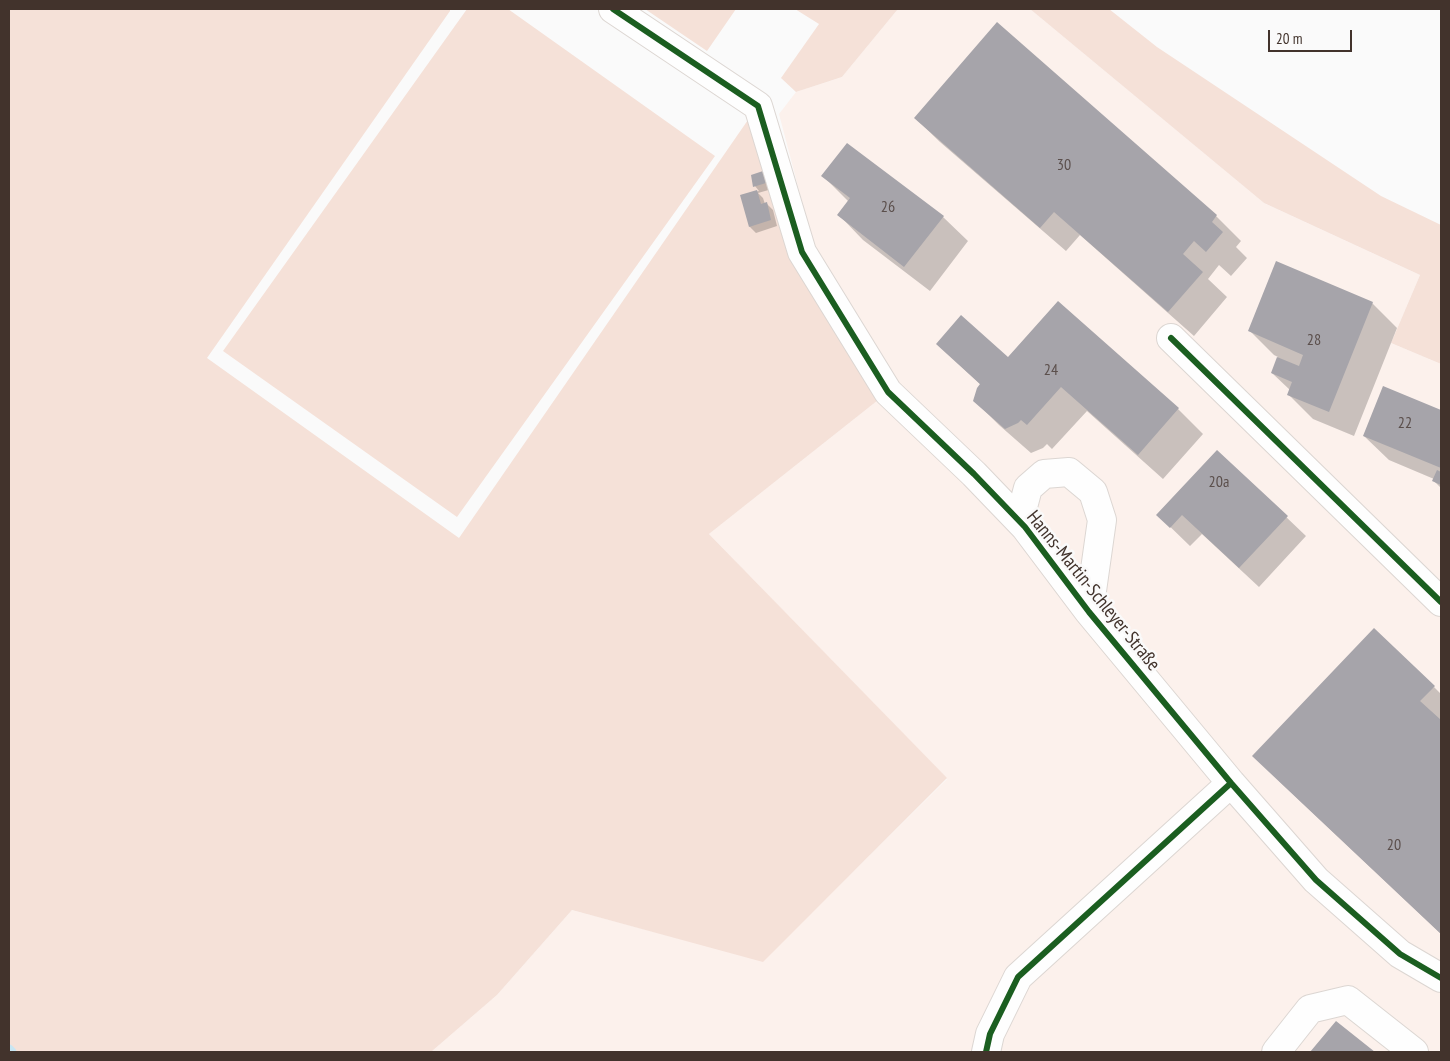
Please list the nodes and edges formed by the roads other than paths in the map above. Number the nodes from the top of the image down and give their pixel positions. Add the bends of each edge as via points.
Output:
1 (613, 9) edge
2 (1172, 338) dead end
3 (1025, 527) junction
4 (1441, 602) edge
5 (1089, 612) junction
6 (1231, 783) junction
7 (1441, 978) edge
8 (986, 1052) edge
9 (1276, 1052) edge
10 (1414, 1052) edge

1 - 3 street, Hanns-Martin-Schleyer-Straße via 758,106 802,252 888,392
2 - 4 street
3 - 5 street, Hanns-Martin-Schleyer-Straße
3 - 5 street via 1023,507 1028,488 1044,474 1069,472 1093,492 1102,520
5 - 6 street, Hanns-Martin-Schleyer-Straße
6 - 7 street, Hanns-Martin-Schleyer-Straße via 1316,880 1400,954
6 - 8 street via 1018,977 990,1034
9 - 10 street via 1310,1008 1348,1000

